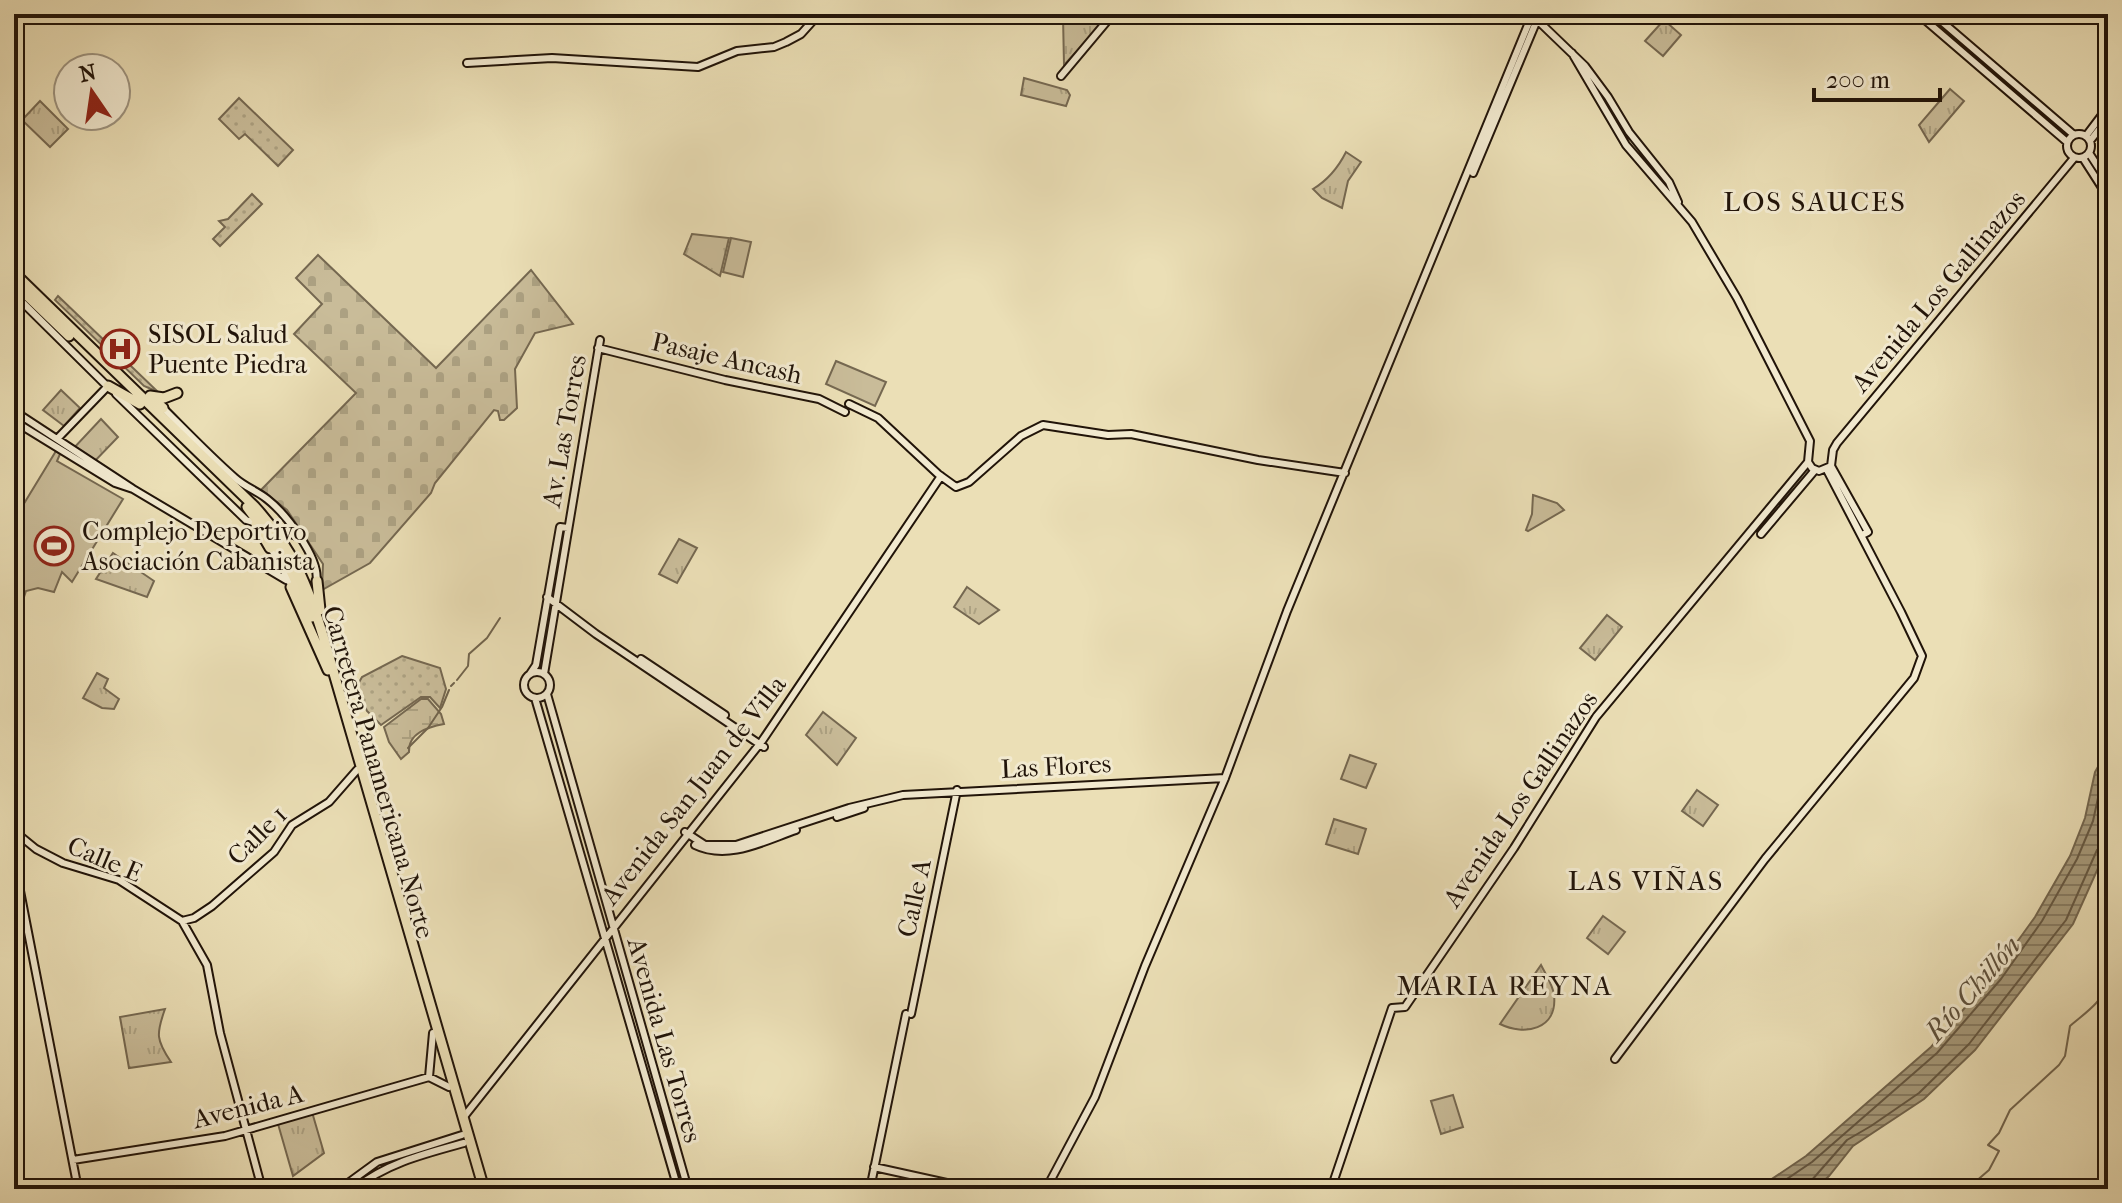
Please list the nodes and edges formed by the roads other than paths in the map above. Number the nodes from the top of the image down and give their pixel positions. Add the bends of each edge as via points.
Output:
1 (819, 14) edge
2 (1113, 14) edge
3 (1918, 14) edge
4 (1933, 14) edge
5 (1533, 16) edge
6 (467, 63) dead end
7 (1061, 76) dead end
8 (2108, 107) edge
9 (2108, 118) edge
10 (2074, 135) junction
11 (2088, 139) junction
12 (2067, 142) junction
13 (2086, 156) junction
14 (2074, 158) junction
15 (1473, 173) dead end
16 (2108, 182) edge
17 (2108, 197) edge
18 (14, 273) edge
19 (14, 283) edge
20 (14, 294) edge
21 (599, 344) joint
22 (103, 360) junction
23 (108, 386) junction
24 (144, 392) junction
25 (177, 393) dead end
26 (140, 404) junction
27 (849, 404) dead end
28 (163, 408) joint
29 (14, 411) edge
30 (845, 412) dead end
31 (14, 421) edge
32 (57, 439) junction
33 (1808, 462) junction
34 (1829, 468) junction
35 (1815, 470) junction
36 (1345, 473) junction
37 (939, 475) junction
38 (133, 489) junction
39 (249, 510) junction
40 (256, 523) junction
41 (568, 528) junction
42 (1761, 534) dead end
43 (299, 537) junction
44 (273, 539) junction
45 (286, 580) junction
46 (317, 581) junction
47 (305, 590) junction
48 (547, 597) junction
49 (554, 603) junction
50 (322, 633) junction
51 (328, 670) junction
52 (530, 674) junction
53 (544, 674) junction
54 (547, 694) junction
55 (535, 698) junction
56 (759, 742) junction
57 (357, 770) junction
58 (1225, 778) junction
59 (957, 790) junction
60 (14, 831) edge
61 (685, 835) junction
62 (14, 860) edge
63 (182, 921) junction
64 (612, 927) junction
65 (605, 935) junction
66 (433, 1033) junction
67 (1615, 1059) dead end
68 (429, 1077) junction
69 (449, 1087) junction
70 (457, 1097) junction
71 (463, 1118) junction
72 (246, 1131) junction
73 (463, 1139) junction
74 (73, 1160) junction
75 (681, 1166) junction
76 (874, 1167) junction
77 (676, 1186) edge
78 (78, 1189) edge
79 (262, 1189) edge
80 (340, 1189) edge
81 (354, 1189) edge
82 (481, 1189) edge
83 (688, 1189) edge
84 (870, 1189) edge
85 (974, 1189) edge
86 (1046, 1189) edge
87 (1331, 1189) edge

1 - 6 street via 786,42 737,51 698,67 552,58
2 - 7 street
3 - 12 street
4 - 10 street
5 - 15 street
5 - 33 street via 1572,53 1626,145 1692,222 1810,441
5 - 36 street
8 - 11 street
9 - 11 street
10 - 11 street
10 - 12 street
11 - 13 street
12 - 14 street
13 - 14 street
13 - 16 street
13 - 17 street
14 - 34 street, Avenida Los Gallinazos via 1833,450
18 - 22 highway, Carretera Panamericana Norte
19 - 26 highway, Carretera Panamericana Norte
20 - 23 street
21 - 30 street, Pasaje Ancash via 709,376 819,399
21 - 41 street, Av. Las Torres
22 - 24 highway
22 - 44 highway, Carretera Panamericana Norte via 255,507
23 - 26 highway
23 - 32 street
23 - 40 street via 246,520
24 - 25 highway via 161,398
24 - 28 highway
26 - 39 highway, Carretera Panamericana Norte
27 - 37 street via 878,418
28 - 43 street via 236,479 276,507
29 - 32 street
31 - 38 street
32 - 38 street
33 - 35 street
33 - 87 street, Avenida Los Gallinazos via 1596,717 1405,1007 1394,1006 1388,1013
34 - 35 street
34 - 67 street via 1922,656 1914,678 1780,841
35 - 42 street
36 - 37 street via 1121,433 1043,425 1021,436 963,486
36 - 58 street
37 - 56 street, Avenida San Juan de Villa
38 - 45 street
39 - 40 highway
39 - 44 highway, Carretera Panamericana Norte
40 - 44 highway
41 - 48 street, Av. Las Torres via 560,527
41 - 49 street, Av. Las Torres
43 - 44 street via 288,532
43 - 46 street
44 - 45 street
44 - 47 highway, Carretera Panamericana Norte via 292,555
45 - 47 street
45 - 51 highway
46 - 47 street
46 - 50 highway
47 - 50 highway, Carretera Panamericana Norte
47 - 51 highway, Carretera Panamericana Norte
48 - 49 street
48 - 52 street, Av. Las Torres
49 - 53 street, Av. Las Torres
49 - 56 street
50 - 70 highway, Carretera Panamericana Norte
51 - 57 highway, Carretera Panamericana Norte
52 - 53 street
52 - 55 street via 524,687
53 - 54 street via 550,682
54 - 55 street
54 - 64 street, Avenida Las Torres
55 - 65 street, Avenida Las Torres
56 - 61 street, Avenida San Juan de Villa
57 - 63 street, Calle 1 via 329,802 292,825 274,852 200,914
57 - 66 highway, Carretera Panamericana Norte
58 - 59 street, Las Flores
58 - 86 street via 1091,1106
59 - 61 street, Las Flores via 889,798 737,850 705,849
59 - 76 street, Calle A
60 - 63 street, Calle E via 63,863 119,880
61 - 64 street, Avenida San Juan de Villa
62 - 74 street
63 - 72 street via 207,965
64 - 65 street, Avenida San Juan de Villa
64 - 75 street, Avenida Las Torres
65 - 70 street, Avenida San Juan de Villa via 474,1099
65 - 71 street, Avenida San Juan de Villa
65 - 77 street, Avenida Las Torres
66 - 68 street
66 - 69 highway, Carretera Panamericana Norte
68 - 69 street
68 - 72 street, Avenida A
69 - 73 highway, Carretera Panamericana Norte
70 - 71 highway, Carretera Panamericana Norte
71 - 82 highway, Carretera Panamericana Norte
72 - 74 street, Avenida A
72 - 79 street
73 - 80 street via 377,1162
73 - 81 street via 375,1172
73 - 82 highway, Carretera Panamericana Norte
74 - 78 street
75 - 77 street
75 - 83 street
76 - 84 street, Calle A
76 - 85 street

